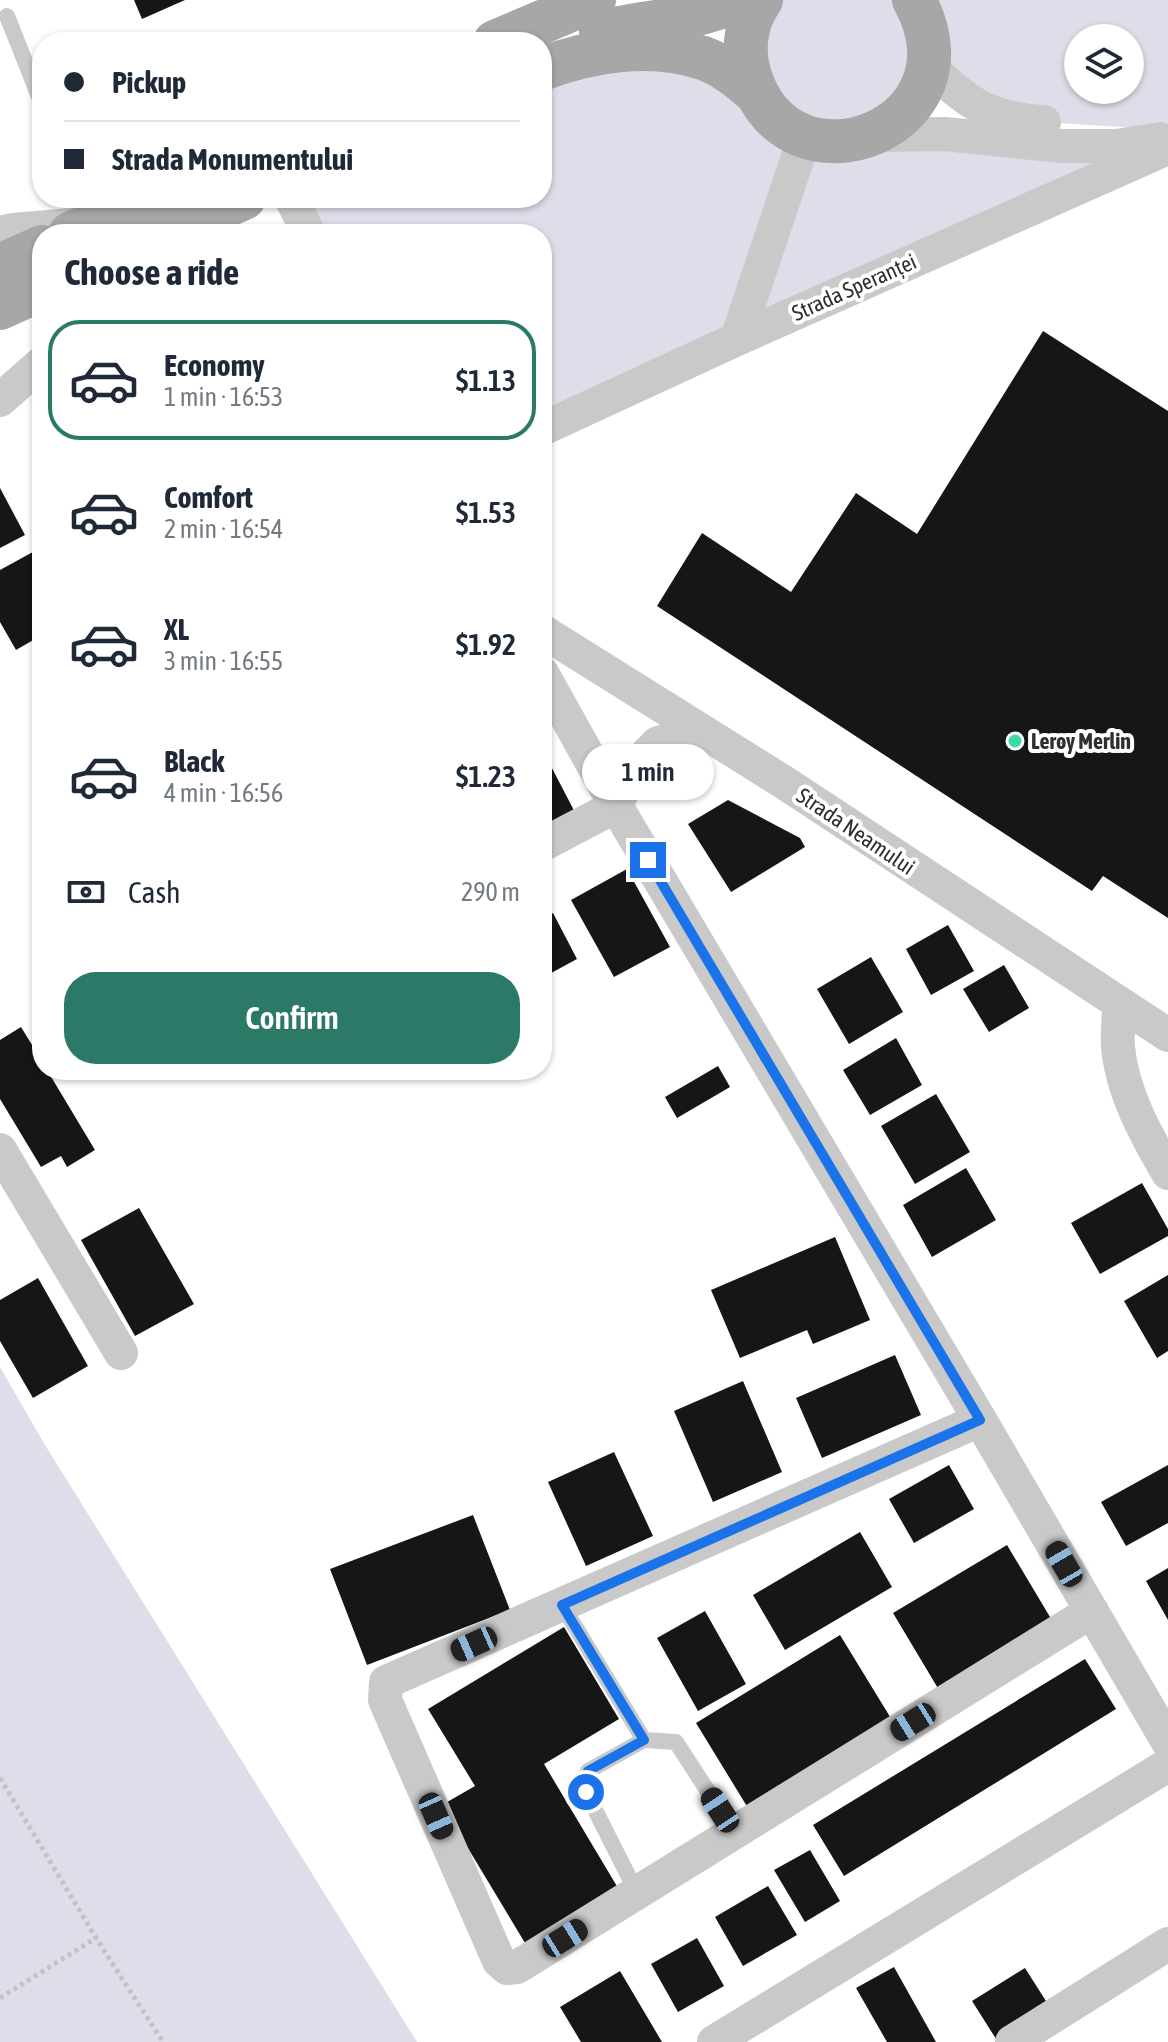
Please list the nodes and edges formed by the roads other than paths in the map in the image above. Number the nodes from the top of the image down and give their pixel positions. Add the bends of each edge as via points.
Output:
1 (594, 0) edge
2 (738, 0) edge
3 (761, 0) edge
4 (922, 6) edge
5 (7, 16) dead end
6 (519, 32) edge
7 (552, 46) edge
8 (552, 66) edge
9 (929, 66) junction
10 (32, 79) edge
11 (755, 92) junction
12 (1168, 130) edge
13 (874, 135) junction
14 (805, 136) junction
15 (1168, 138) edge
16 (1168, 148) edge
17 (125, 208) edge
18 (222, 208) edge
19 (232, 208) edge
20 (83, 223) edge
21 (186, 224) edge
22 (212, 224) edge
23 (32, 228) edge
24 (0, 233) edge
25 (32, 252) edge
26 (0, 266) edge
27 (32, 294) edge
28 (0, 308) edge
29 (737, 339) junction
30 (32, 372) edge
31 (0, 400) edge
32 (552, 424) edge
33 (552, 637) edge
34 (552, 691) edge
35 (701, 732) junction
36 (616, 806) junction
37 (552, 840) edge
38 (1119, 1004) junction
39 (1168, 1035) edge
40 (0, 1150) edge
41 (1168, 1173) edge
42 (121, 1353) dead end
43 (980, 1420) junction
44 (562, 1605) junction
45 (1092, 1611) junction
46 (644, 1740) junction
47 (1168, 1742) edge
48 (1168, 1765) edge
49 (735, 1833) junction
50 (637, 1893) junction
51 (1168, 1944) edge
52 (714, 2042) edge
53 (1012, 2042) edge

1 - 6 main road
2 - 7 main road via 705,13
3 - 11 main road via 746,35 746,64
4 - 9 main road
5 - 10 lane
8 - 11 main road via 613,50 678,52 724,67
9 - 12 street via 966,99 998,116
9 - 13 main road via 918,95 899,118
11 - 14 main road via 768,111
13 - 14 main road via 828,142
13 - 15 street via 945,134 1061,146 1117,146
14 - 29 street
16 - 29 street, Strada Speranței
17 - 20 main road
18 - 21 main road
19 - 22 street
23 - 24 street
25 - 26 main road
27 - 28 main road
29 - 32 street, Strada Speranței
30 - 31 street
33 - 35 street, Strada Neamului
34 - 36 street
35 - 36 street via 658,743 634,767
35 - 38 street, Strada Neamului
36 - 37 street
36 - 43 street
38 - 39 street, Strada Neamului
38 - 41 street via 1124,1079
40 - 42 street
43 - 44 street
43 - 45 street
44 - 46 lane
44 - 50 street via 386,1682 385,1700 499,1961 507,1968 517,1967
45 - 47 street
45 - 49 street
46 - 49 lane via 676,1742
46 - 50 lane via 588,1771 586,1782 586,1792
48 - 52 street
49 - 50 street
51 - 53 street

